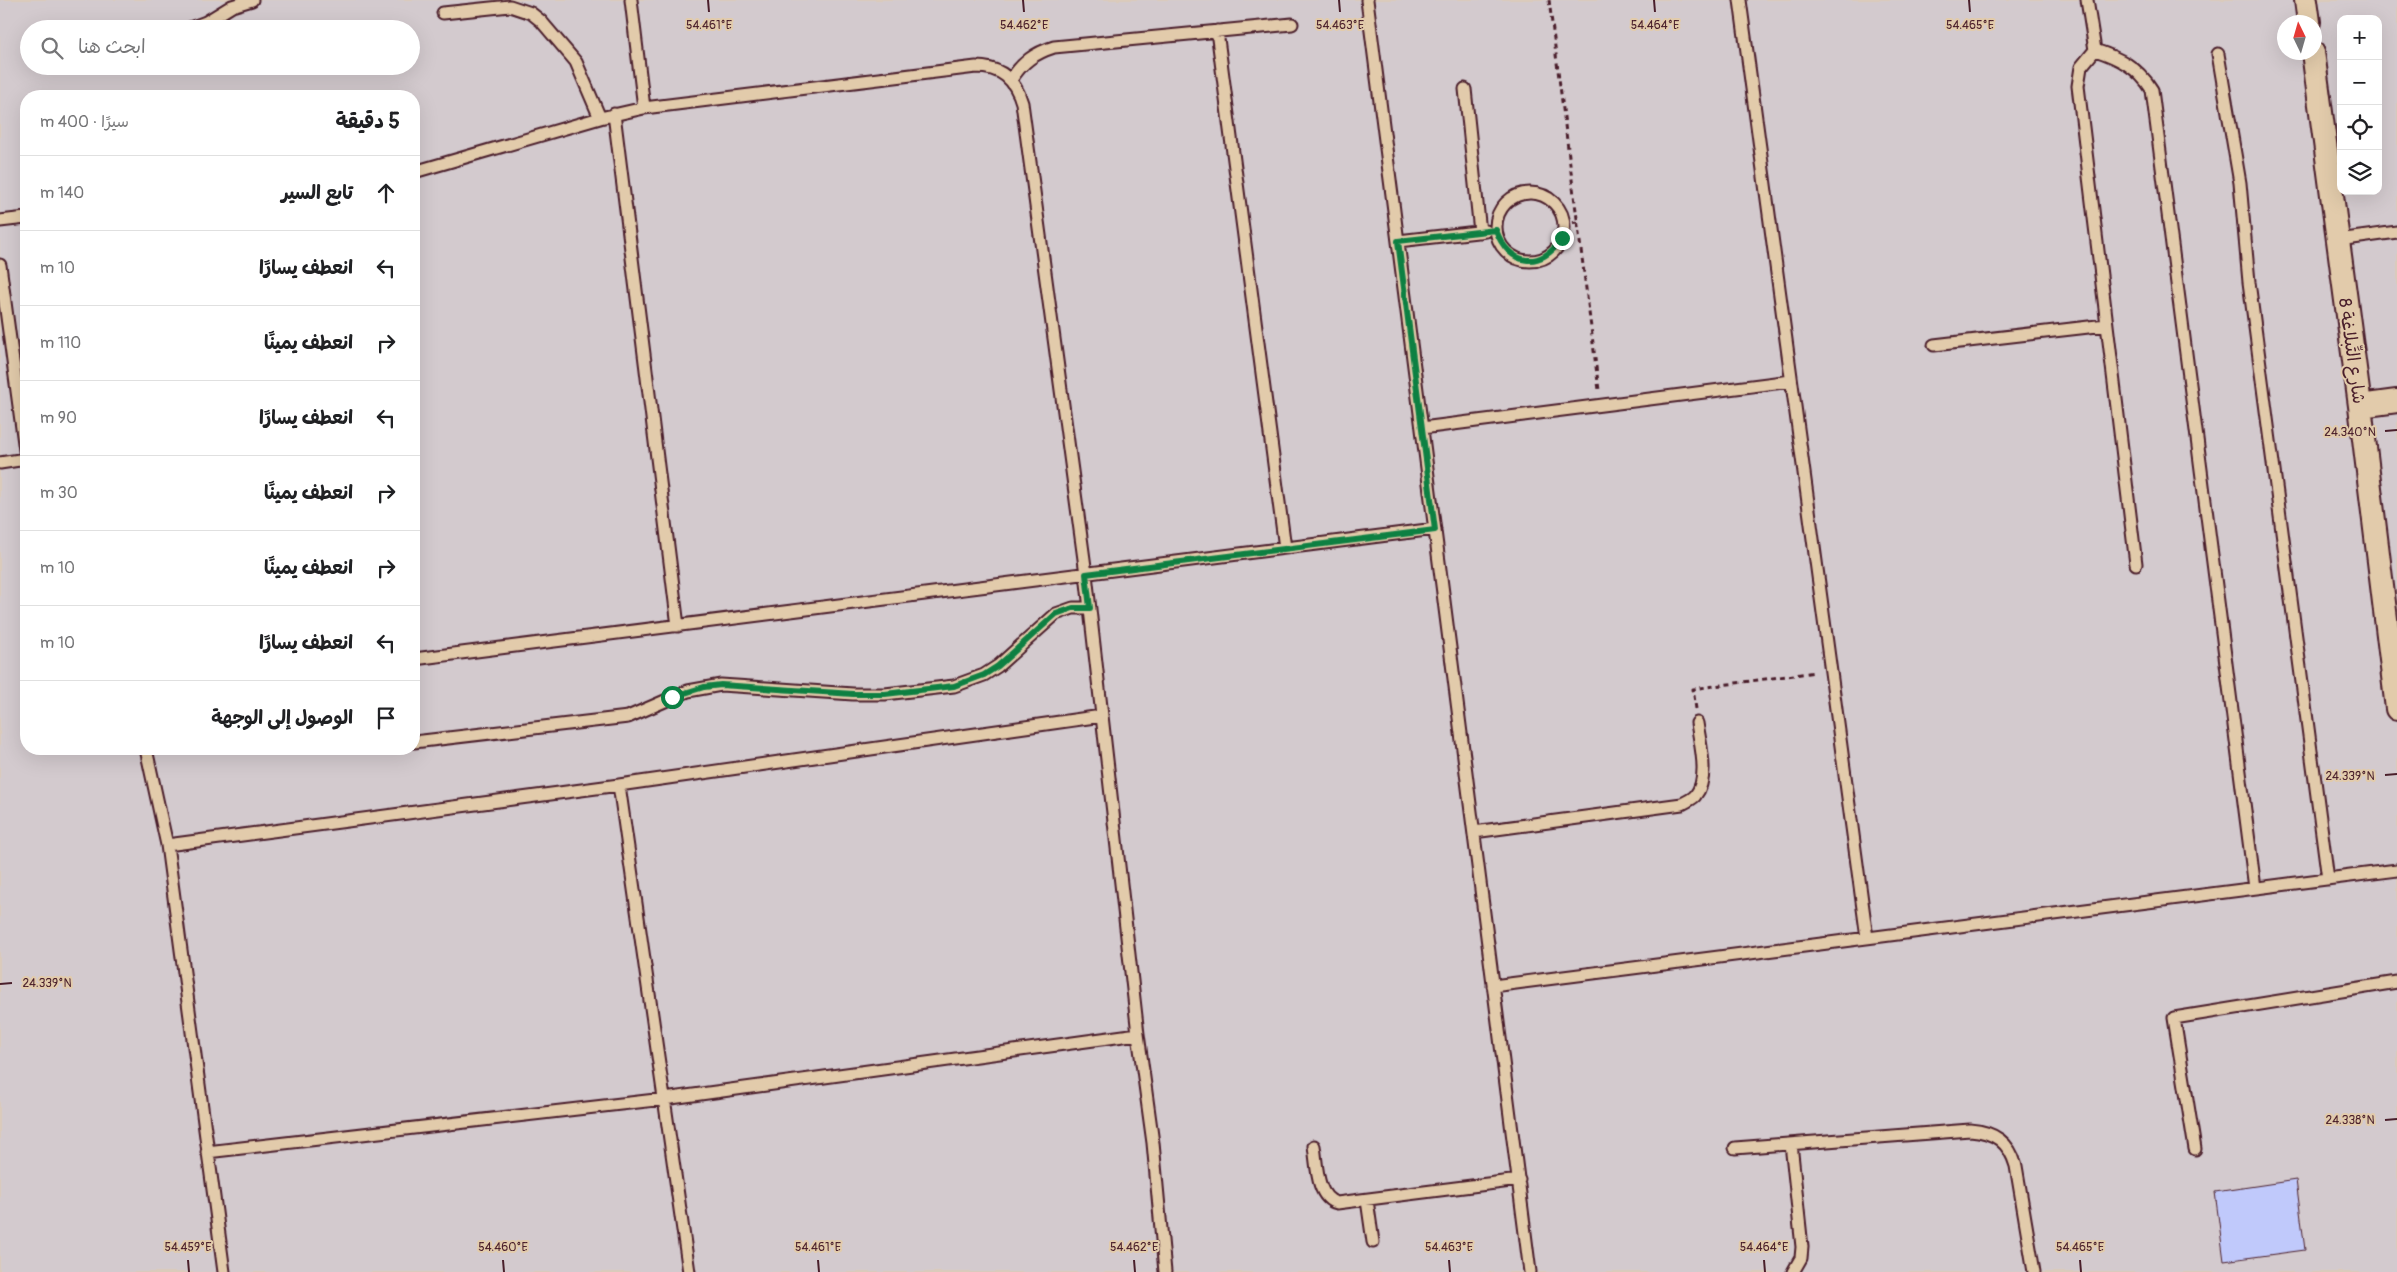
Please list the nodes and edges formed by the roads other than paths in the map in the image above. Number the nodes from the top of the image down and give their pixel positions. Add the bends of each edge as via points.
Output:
1 (252, 0) edge
2 (631, 0) edge
3 (1367, 0) edge
4 (1740, 0) edge
5 (2087, 0) edge
6 (2306, 0) edge
7 (223, 5) edge
8 (443, 13) dead end
9 (2307, 15) edge
10 (208, 20) edge
11 (1292, 24) dead end
12 (1218, 31) junction
13 (2094, 50) junction
14 (2218, 54) dead end
15 (2313, 60) edge
16 (1011, 80) junction
17 (1465, 89) dead end
18 (644, 108) junction
19 (614, 114) junction
20 (600, 118) junction
21 (420, 170) edge
22 (20, 218) edge
23 (0, 220) edge
24 (1496, 230) junction
25 (1480, 232) junction
26 (2397, 232) edge
27 (2338, 240) junction
28 (1398, 241) junction
29 (0, 265) edge
30 (2106, 325) junction
31 (1934, 345) dead end
32 (1792, 381) junction
33 (2397, 402) edge
34 (2360, 406) junction
35 (20, 414) edge
36 (1422, 428) junction
37 (20, 460) edge
38 (0, 463) edge
39 (1435, 530) junction
40 (1284, 548) junction
41 (2136, 564) dead end
42 (1086, 574) junction
43 (1090, 608) junction
44 (678, 626) junction
45 (420, 658) edge
46 (2397, 709) edge
47 (1102, 716) junction
48 (1697, 723) road end
49 (420, 741) edge
50 (147, 755) edge
51 (619, 785) junction
52 (1474, 832) junction
53 (167, 845) junction
54 (2397, 870) edge
55 (2328, 879) junction
56 (2255, 888) junction
57 (1867, 938) junction
58 (2397, 982) edge
59 (1493, 986) junction
60 (1138, 1034) junction
61 (664, 1099) junction
62 (1791, 1144) junction
63 (1314, 1146) dead end
64 (1735, 1148) dead end
65 (2195, 1149) dead end
66 (207, 1152) junction
67 (1519, 1180) junction
68 (1367, 1200) junction
69 (1373, 1242) dead end
70 (224, 1272) edge
71 (689, 1272) edge
72 (1165, 1272) edge
73 (1530, 1272) edge
74 (1793, 1272) edge
75 (2034, 1272) edge

1 - 7 lane
2 - 18 lane
3 - 28 lane
4 - 32 lane
5 - 13 lane
6 - 9 street
7 - 10 lane
8 - 20 lane via 510,6 531,14 576,62
11 - 12 lane
12 - 16 lane via 1054,46 1034,55
12 - 40 lane
13 - 30 lane via 2081,67 2078,86
13 - 56 lane via 2117,57 2142,74 2152,90
14 - 55 lane via 2240,183
15 - 27 street, شارع التِّبلاغة 8
16 - 18 lane via 995,69 976,67
16 - 42 lane via 1022,103
17 - 25 lane
18 - 19 lane
19 - 20 lane
19 - 44 lane
20 - 21 lane
22 - 23 lane
24 - 24 lane via 1498,215 1506,202 1527,193 1549,198 1559,209 1564,224 1562,238 1554,251 1541,259 1526,261 1511,255 1501,244
24 - 25 lane
25 - 28 lane
26 - 27 lane
27 - 34 street, شارع التِّبلاغة 8
28 - 36 lane
29 - 35 lane
30 - 31 lane
30 - 41 lane
32 - 36 lane
32 - 57 lane
33 - 34 street
34 - 46 street, شارع التِّبلاغة 8
36 - 39 lane
37 - 38 lane
39 - 40 lane
39 - 52 lane
40 - 42 lane
42 - 43 lane
42 - 44 lane
43 - 47 lane
43 - 49 lane via 1073,608 1056,614 998,666 970,681 947,687 853,694 721,685 672,697 628,717
44 - 45 lane
47 - 51 lane
47 - 60 lane
48 - 52 lane via 1703,774 1701,785 1695,797 1682,804
50 - 53 lane
51 - 53 lane
51 - 61 lane
52 - 59 lane
53 - 66 lane
54 - 55 lane
55 - 56 lane
56 - 57 lane
57 - 59 lane
58 - 65 lane via 2174,1018
59 - 67 lane
60 - 61 lane
60 - 72 lane via 1153,1143
61 - 66 lane
61 - 71 lane
62 - 64 lane
62 - 74 lane via 1802,1247 1801,1258
62 - 75 lane via 1970,1130 1995,1135 2013,1154
63 - 68 lane via 1322,1190 1327,1199 1337,1203
66 - 70 lane
67 - 68 lane
67 - 73 lane
68 - 69 lane

